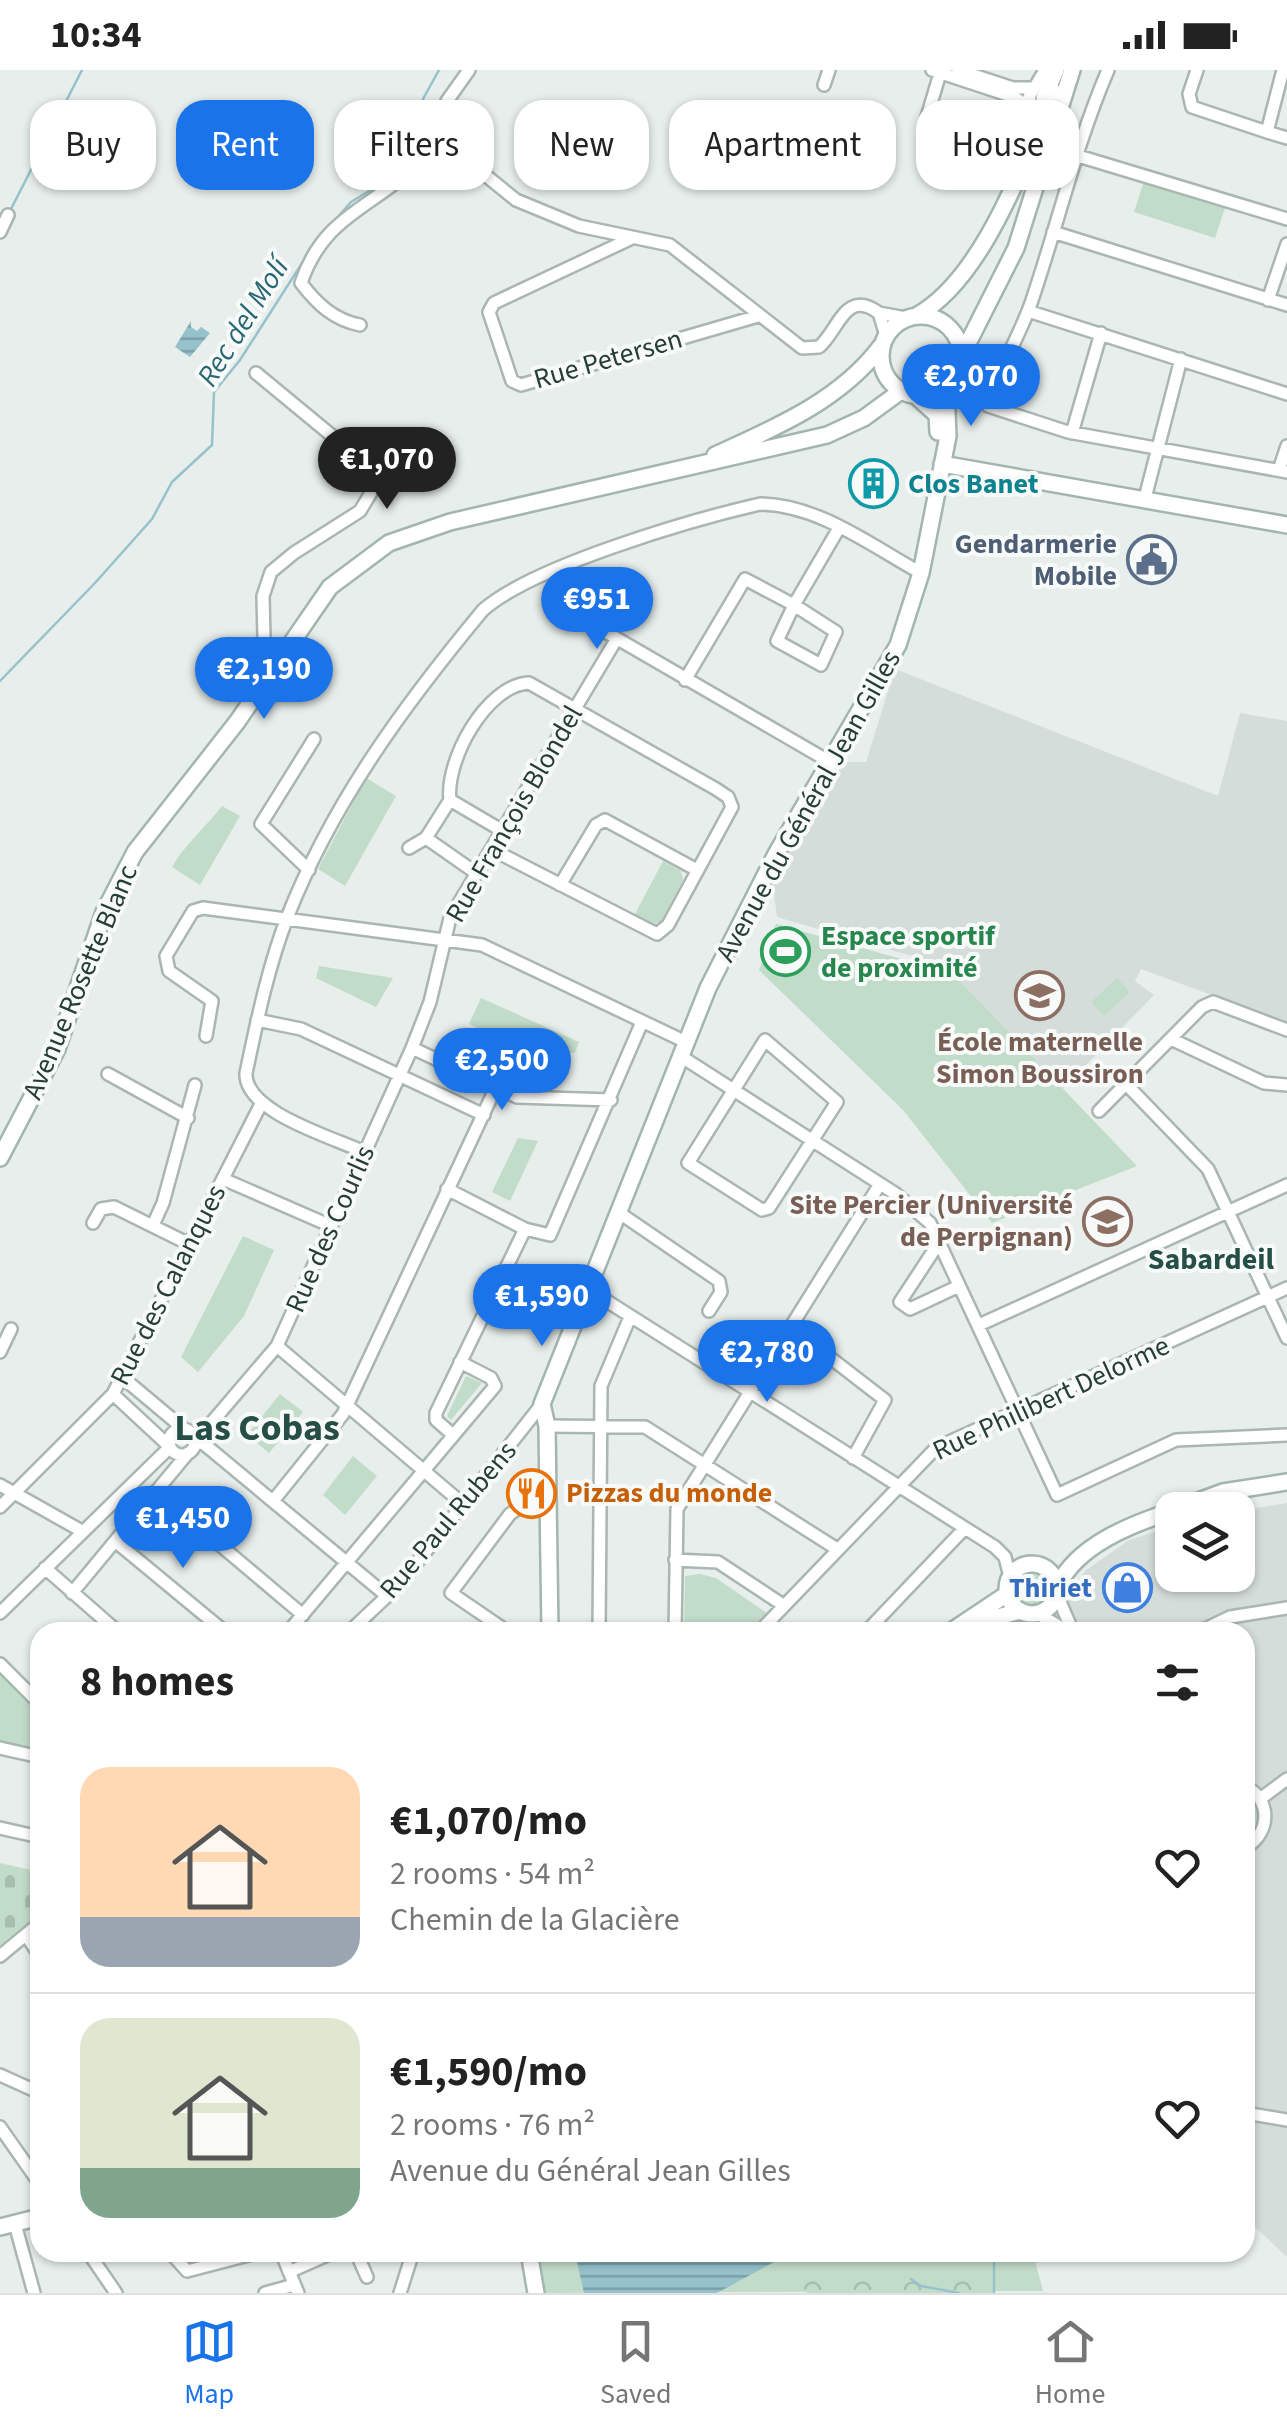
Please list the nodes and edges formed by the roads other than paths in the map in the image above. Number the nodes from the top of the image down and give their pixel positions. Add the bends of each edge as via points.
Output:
1 (455, 70) edge
2 (469, 70) edge
3 (829, 70) edge
4 (958, 70) edge
5 (1044, 70) edge
6 (1060, 70) edge
7 (1072, 70) edge
8 (1108, 70) edge
9 (1197, 70) edge
10 (1283, 70) edge
11 (938, 71) edge
12 (824, 85) dead end
13 (1032, 88) junction
14 (454, 92) junction
15 (448, 100) edge
16 (931, 100) edge
17 (1016, 100) edge
18 (1032, 100) edge
19 (1041, 100) edge
20 (1267, 132) junction
21 (1287, 138) edge
22 (1079, 146) edge
23 (1079, 155) edge
24 (494, 181) edge
25 (381, 190) edge
26 (1005, 190) edge
27 (1065, 190) edge
28 (8, 215) dead end
29 (1287, 219) edge
30 (0, 232) edge
31 (1053, 232) junction
32 (988, 236) junction
33 (632, 238) junction
34 (1287, 244) edge
35 (1268, 300) junction
36 (1287, 306) edge
37 (1028, 310) junction
38 (879, 313) junction
39 (758, 316) junction
40 (911, 317) junction
41 (360, 325) dead end
42 (1101, 333) junction
43 (884, 341) junction
44 (961, 357) junction
45 (1181, 359) junction
46 (256, 373) dead end
47 (946, 388) junction
48 (909, 394) junction
49 (1287, 394) edge
50 (1072, 433) junction
51 (1287, 446) edge
52 (1154, 448) junction
53 (939, 457) junction
54 (688, 466) junction
55 (1283, 471) edge
56 (1145, 498) junction
57 (1287, 525) edge
58 (839, 528) junction
59 (567, 567) junction
60 (917, 571) junction
61 (794, 605) junction
62 (616, 640) junction
63 (265, 680) junction
64 (685, 680) junction
65 (576, 708) junction
66 (314, 739) dead end
67 (826, 760) junction
68 (450, 800) junction
69 (501, 830) junction
70 (426, 838) junction
71 (409, 848) dead end
72 (491, 848) junction
73 (309, 870) junction
74 (697, 870) junction
75 (476, 873) junction
76 (560, 886) junction
77 (286, 920) junction
78 (445, 938) junction
79 (257, 1020) junction
80 (642, 1022) junction
81 (1287, 1030) edge
82 (206, 1036) dead end
83 (1171, 1039) junction
84 (412, 1048) junction
85 (685, 1050) junction
86 (108, 1074) dead end
87 (399, 1076) junction
88 (1126, 1084) junction
89 (1287, 1085) edge
90 (195, 1086) dead end
91 (496, 1088) junction
92 (733, 1090) junction
93 (612, 1100) junction
94 (260, 1106) junction
95 (1099, 1111) dead end
96 (484, 1115) junction
97 (188, 1118) junction
98 (812, 1140) junction
99 (364, 1152) junction
100 (0, 1158) edge
101 (223, 1180) junction
102 (880, 1184) junction
103 (1287, 1185) edge
104 (447, 1189) junction
105 (1230, 1211) junction
106 (621, 1214) junction
107 (93, 1223) dead end
108 (152, 1225) junction
109 (330, 1226) junction
110 (525, 1229) junction
111 (940, 1241) junction
112 (189, 1244) junction
113 (959, 1286) junction
114 (1287, 1288) edge
115 (591, 1290) junction
116 (1268, 1296) junction
117 (709, 1311) dead end
118 (630, 1317) junction
119 (979, 1326) junction
120 (11, 1329) dead end
121 (1287, 1338) edge
122 (277, 1346) junction
123 (0, 1352) edge
124 (828, 1356) dead end
125 (460, 1362) junction
126 (122, 1377) junction
127 (750, 1393) junction
128 (112, 1394) junction
129 (542, 1404) junction
130 (347, 1406) junction
131 (1018, 1412) junction
132 (599, 1425) junction
133 (546, 1426) junction
134 (184, 1429) junction
135 (453, 1435) junction
136 (1287, 1435) edge
137 (170, 1447) junction
138 (191, 1447) junction
139 (853, 1458) junction
140 (706, 1466) junction
141 (424, 1471) junction
142 (0, 1485) edge
143 (894, 1487) junction
144 (1287, 1487) edge
145 (156, 1491) junction
146 (1223, 1492) edge
147 (14, 1493) junction
148 (1255, 1494) edge
149 (273, 1501) junction
150 (464, 1504) junction
151 (0, 1507) edge
152 (548, 1508) junction
153 (1155, 1517) edge
154 (1127, 1528) junction
155 (964, 1529) junction
156 (80, 1530) junction
157 (115, 1541) junction
158 (836, 1550) junction
159 (676, 1560) junction
160 (348, 1563) junction
161 (1043, 1566) junction
162 (45, 1568) junction
163 (1008, 1585) junction
164 (1057, 1590) junction
165 (72, 1593) junction
166 (387, 1596) junction
167 (783, 1605) junction
168 (1287, 1608) edge
169 (1020, 1611) junction
170 (0, 1613) edge
171 (1038, 1614) junction
172 (303, 1615) junction
173 (106, 1622) edge
174 (212, 1622) edge
175 (297, 1622) edge
176 (360, 1622) edge
177 (490, 1622) edge
178 (550, 1622) edge
179 (599, 1622) edge
180 (675, 1622) edge
181 (768, 1622) edge
182 (876, 1622) edge
183 (964, 1622) edge
184 (981, 1622) edge
185 (1053, 1622) edge
186 (1068, 1622) edge
187 (1221, 1622) edge
188 (0, 1664) edge
189 (30, 1694) edge
190 (0, 1748) edge
191 (30, 1755) edge
192 (1287, 1778) edge
193 (1255, 1794) edge
194 (1260, 1798) junction
195 (0, 1828) edge
196 (30, 1836) edge
197 (1255, 1837) edge
198 (30, 1932) edge
199 (26, 1935) junction
200 (30, 1941) edge
201 (0, 1956) edge
202 (0, 2075) edge
203 (30, 2087) edge
204 (1255, 2115) edge
205 (1287, 2120) edge
206 (0, 2127) edge
207 (30, 2170) edge
208 (8, 2226) edge
209 (95, 2262) edge
210 (179, 2262) edge
211 (202, 2262) edge
212 (321, 2262) edge
213 (361, 2262) edge
214 (411, 2262) edge
215 (530, 2262) edge
216 (368, 2277) dead end
217 (294, 2283) edge
218 (34, 2293) edge
219 (116, 2293) edge
220 (266, 2293) edge
221 (400, 2293) edge
222 (536, 2293) edge

1 - 14 street
2 - 14 street
3 - 12 street
4 - 13 street
5 - 13 street
6 - 19 main road
6 - 32 main road
7 - 44 main road via 1016,248
8 - 22 street
9 - 20 street via 1192,107
10 - 20 street
11 - 16 street
11 - 17 street
13 - 18 street
14 - 15 street
20 - 21 street
23 - 29 street
24 - 33 street via 533,210
25 - 41 street via 355,208 309,261 302,284 345,322
26 - 32 main road
27 - 31 street
28 - 30 street
31 - 35 street
31 - 37 street
32 - 40 main road via 949,286
33 - 39 street via 687,255
33 - 39 street, Rue Petersen via 494,303 489,312 512,382 521,385
34 - 35 street
35 - 36 street
37 - 42 street
37 - 50 street via 988,406
38 - 39 street via 852,306 829,339 809,348
38 - 40 street
38 - 43 street
40 - 43 main road
40 - 44 main road via 944,323
42 - 45 street
42 - 50 street
43 - 48 main road via 882,367
43 - 54 main road, Avenue Rosette Blanc via 852,378 802,412
44 - 47 main road
45 - 49 street
45 - 52 street
46 - 63 street via 378,480 360,510 271,572 263,596
47 - 48 main road
47 - 53 main road, Avenue du Général Jean Gilles via 949,425
48 - 53 main road, Avenue du Général Jean Gilles via 937,414
48 - 54 main road, Avenue Rosette Blanc via 827,435
50 - 52 street
51 - 55 street
52 - 55 street
52 - 56 street
53 - 56 main road
53 - 60 main road, Avenue du Général Jean Gilles
54 - 63 main road, Avenue Rosette Blanc via 450,522 390,543 330,588
56 - 57 main road
58 - 59 street via 800,508 760,504
58 - 60 street
58 - 61 street
59 - 62 street
59 - 73 street via 518,584 483,610 378,747
60 - 67 main road, Avenue du Général Jean Gilles via 890,664
61 - 61 street via 777,640 821,665 836,632
61 - 64 street via 745,579
62 - 64 street
62 - 65 street, Rue François Blondel
63 - 100 main road, Avenue Rosette Blanc via 123,871 58,1049
64 - 67 street
65 - 68 street via 530,682 498,693 448,772
65 - 69 street, Rue François Blondel
65 - 74 street via 728,798 731,812
66 - 73 street via 261,824
67 - 85 main road, Avenue du Général Jean Gilles via 708,988
68 - 69 street
68 - 70 street
69 - 72 street, Rue François Blondel
70 - 71 street
70 - 75 street
72 - 75 street, Rue François Blondel
72 - 76 street
73 - 77 street
74 - 76 street via 657,934
74 - 76 street via 604,820
75 - 78 street, Rue François Blondel
77 - 78 street
77 - 79 street
77 - 82 street via 193,912 166,956 168,971 212,1001
78 - 80 street via 506,953
78 - 84 street, Rue des Courlis
79 - 87 street via 301,1029
79 - 94 street via 245,1084
80 - 85 street
80 - 93 street
81 - 83 street via 1213,1002
83 - 88 street
83 - 89 street via 1264,1084
84 - 87 street, Rue des Courlis
84 - 91 street
85 - 92 street
85 - 106 main road, Avenue du Général Jean Gilles
86 - 97 street
87 - 96 street
87 - 99 street, Rue des Courlis
88 - 95 street
88 - 105 street via 1208,1168
90 - 97 street
91 - 93 street via 517,1097
91 - 96 street
92 - 98 street
92 - 98 street via 760,1043 772,1042 837,1102
92 - 98 street via 688,1163 762,1210
93 - 110 street via 550,1235
94 - 99 street
94 - 101 street, Rue des Calanques
96 - 104 street
97 - 108 street
98 - 102 street
99 - 109 street, Rue des Courlis
101 - 109 street
101 - 112 street, Rue des Calanques
102 - 111 street via 918,1210
102 - 127 street
103 - 105 street
104 - 110 street
104 - 130 street
105 - 116 street
105 - 119 street
106 - 115 main road, Avenue du Général Jean Gilles
106 - 117 street via 719,1281 721,1292
107 - 108 street via 106,1206
108 - 112 street
109 - 122 street, Rue des Courlis
110 - 125 street
111 - 113 street
111 - 113 street via 900,1302 910,1309
112 - 126 street, Rue des Calanques
113 - 119 street
114 - 116 street, Rue Philibert Delorme
115 - 118 street
115 - 129 main road, Avenue du Général Jean Gilles
116 - 121 street
116 - 131 street, Rue Philibert Delorme
118 - 127 street
118 - 132 street via 601,1386
119 - 131 street
120 - 123 street
122 - 130 street
122 - 138 street, Rue des Courlis
124 - 139 street via 885,1400
125 - 135 street via 436,1413
125 - 135 street via 496,1382
126 - 128 street, Rue des Calanques
126 - 134 street
127 - 139 street
127 - 140 street
128 - 137 street
128 - 147 street, Rue des Calanques
129 - 133 main road
129 - 150 street, Rue Paul Rubens
130 - 141 street
130 - 149 street
131 - 136 street via 1058,1495 1176,1440
131 - 143 street, Rue Philibert Delorme via 936,1448
132 - 133 street
132 - 140 street via 644,1427
132 - 179 street
133 - 152 main road
134 - 137 street via 173,1432
134 - 138 street
135 - 141 street
137 - 138 street via 180,1455
137 - 156 street
138 - 145 street, Rue des Courlis
138 - 149 street via 204,1444
139 - 143 street
140 - 158 street
140 - 159 street via 677,1509
141 - 150 street
141 - 160 street
142 - 147 street
143 - 155 street
143 - 158 street, Rue Philibert Delorme
144 - 146 main road
144 - 148 main road
145 - 157 street, Rue des Courlis
145 - 172 street
147 - 151 street, Rue des Calanques
147 - 156 street
149 - 160 street
150 - 166 street, Rue Paul Rubens
152 - 177 street via 520,1507 510,1514 448,1598
152 - 178 main road
153 - 154 main road
154 - 161 main road
154 - 164 main road via 1077,1560
155 - 163 street via 1005,1557
155 - 182 street
156 - 162 street
157 - 165 street, Rue des Courlis
157 - 174 street
158 - 167 street, Rue Philibert Delorme
159 - 167 street via 718,1562
159 - 180 street
160 - 166 street
160 - 172 street
161 - 163 main road via 1028,1564
161 - 164 main road
162 - 165 street
162 - 170 street
163 - 169 main road
163 - 183 main road
164 - 171 main road via 1050,1607
164 - 186 street
165 - 173 street
166 - 176 street, Rue Paul Rubens
167 - 181 street, Rue Philibert Delorme
168 - 187 street
169 - 171 main road
169 - 184 main road
171 - 185 street
172 - 175 street
188 - 189 street
190 - 191 street
192 - 194 street
193 - 194 street
194 - 197 street via 1264,1828
195 - 196 street
198 - 199 street
199 - 200 street
199 - 201 street
202 - 203 street
204 - 205 street
206 - 207 street
208 - 218 street
209 - 219 street
210 - 211 street via 187,2270
212 - 217 street
213 - 216 street
214 - 221 street
215 - 222 main road
217 - 220 street

